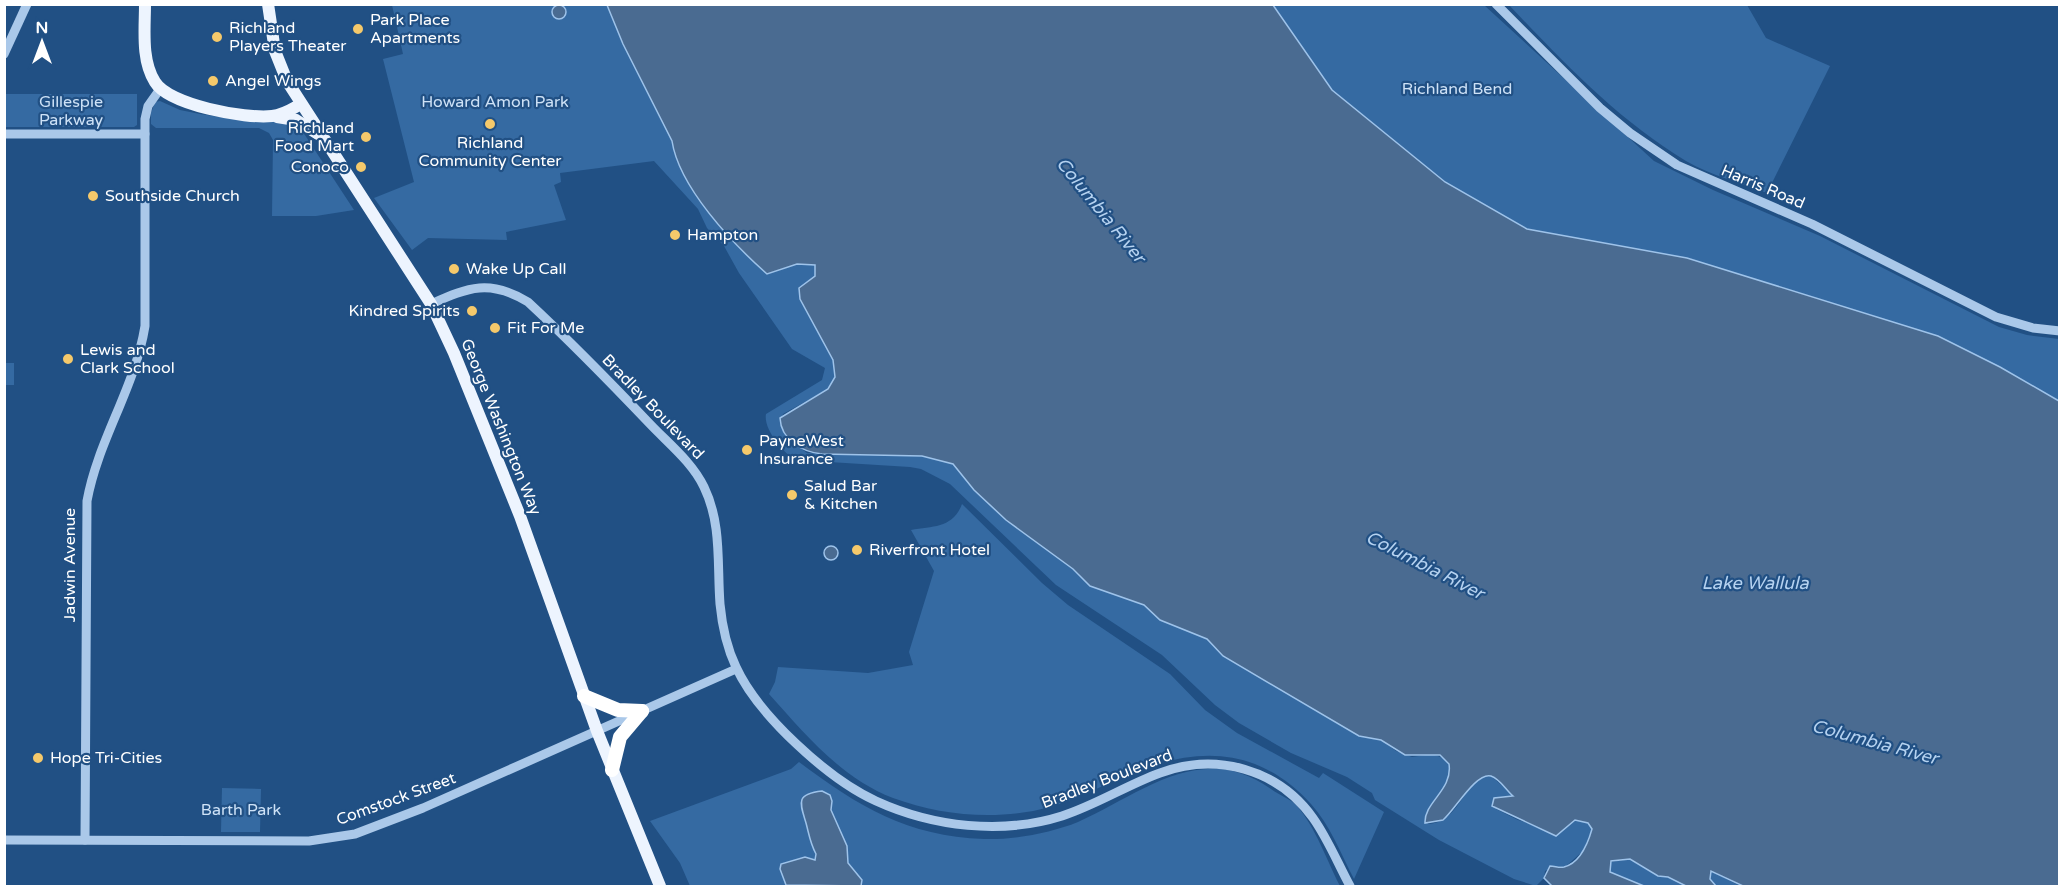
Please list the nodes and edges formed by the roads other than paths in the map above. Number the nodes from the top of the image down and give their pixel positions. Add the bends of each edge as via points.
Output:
1 (27, 4) edge
2 (145, 4) edge
3 (268, 4) edge
4 (1496, 4) edge
5 (4, 54) edge
6 (160, 89) junction
7 (301, 104) junction
8 (272, 116) junction
9 (4, 134) edge
10 (145, 134) junction
11 (324, 138) junction
12 (431, 304) junction
13 (2060, 332) edge
14 (736, 669) junction
15 (584, 696) junction
16 (642, 711) junction
17 (597, 731) junction
18 (612, 770) junction
19 (4, 840) edge
20 (85, 840) junction
21 (660, 886) edge
22 (1350, 886) edge

1 - 5 street
2 - 6 main road via 146,58
3 - 7 main road, George Washington Way via 278,59
4 - 13 street, Harris Road via 1600,108 1677,165 1812,224 1996,317
6 - 8 main road via 190,104
6 - 10 street, Jadwin Avenue via 147,108
7 - 8 main road
7 - 11 main road, George Washington Way
8 - 11 main road via 296,120
9 - 10 street
10 - 20 street, Jadwin Avenue via 145,326 140,356 101,451 87,501
11 - 12 main road, George Washington Way
12 - 14 street, Bradley Boulevard via 454,293 481,287 500,288 528,302 694,469 717,528 720,606
12 - 15 main road, George Washington Way via 520,516
14 - 16 street, Comstock Street
14 - 22 street, Bradley Boulevard via 763,708 813,759 857,791 902,811 955,824 1026,823 1062,816 1179,766 1228,765 1271,780 1304,806
15 - 16 highway via 618,710
15 - 17 main road, George Washington Way
16 - 17 street, Comstock Street
16 - 18 highway via 620,737
17 - 18 main road, George Washington Way
17 - 20 street, Comstock Street via 423,808 340,837 309,841
18 - 21 main road, George Washington Way
19 - 20 street, Comstock Street

